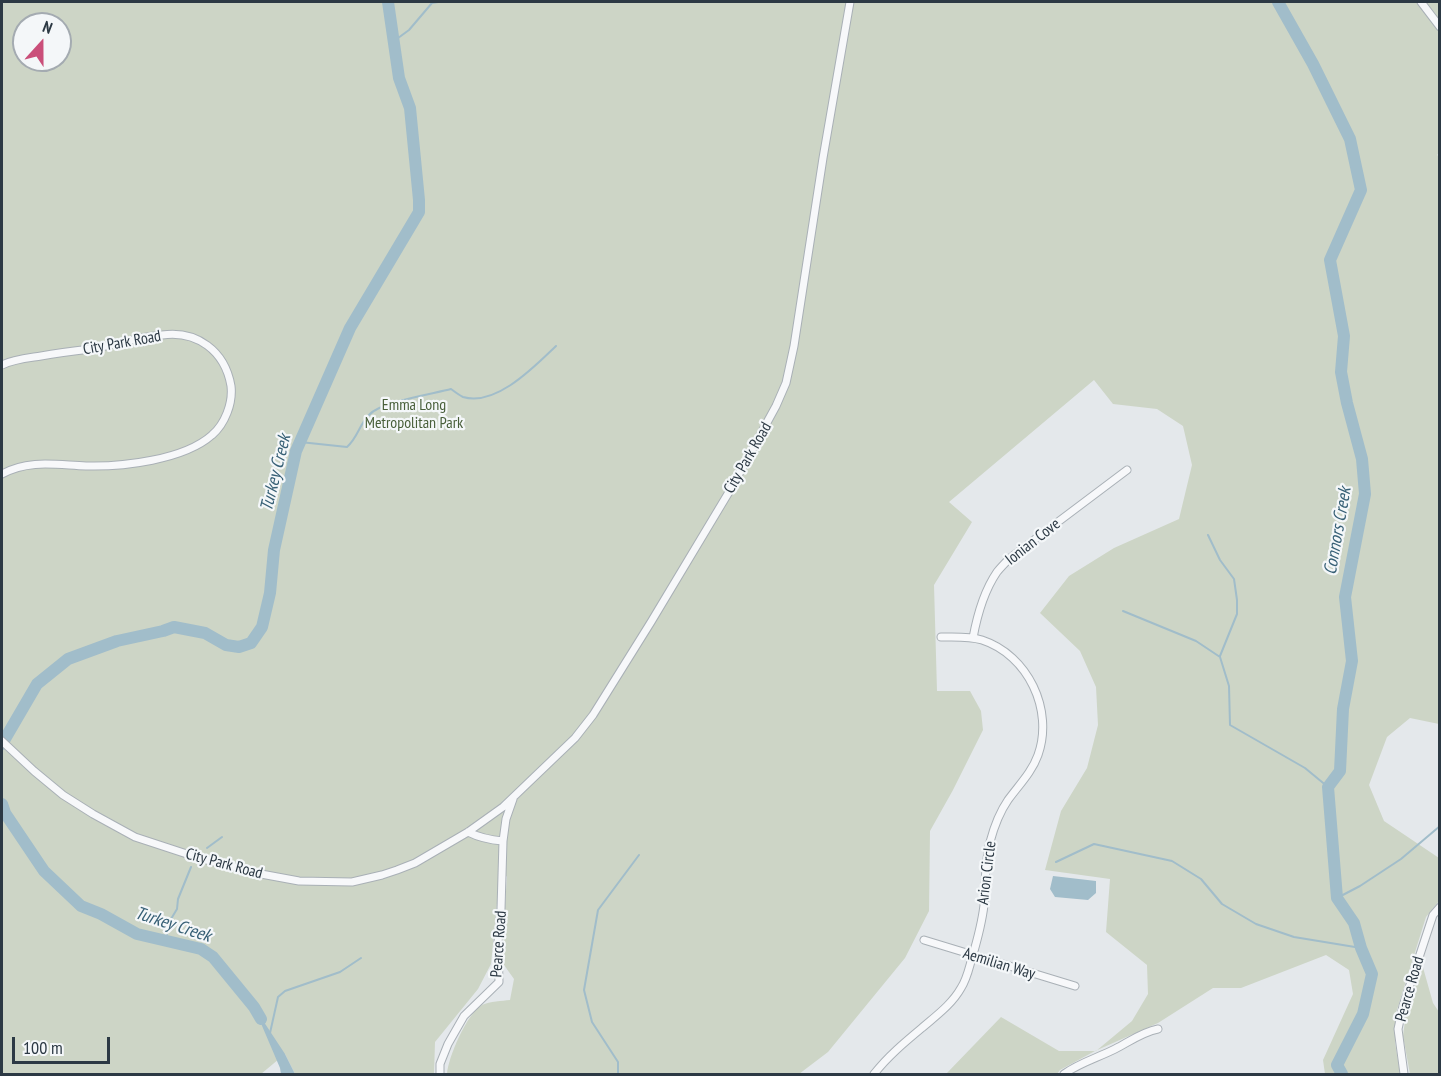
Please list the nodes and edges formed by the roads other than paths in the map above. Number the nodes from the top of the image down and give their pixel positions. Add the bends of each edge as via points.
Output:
1 (850, 2) edge
2 (1422, 2) edge
3 (1440, 27) edge
4 (2, 365) edge
5 (1127, 470) dead end
6 (2, 474) edge
7 (941, 638) dead end
8 (973, 638) junction
9 (2, 741) edge
10 (514, 796) junction
11 (468, 832) junction
12 (503, 841) junction
13 (1440, 908) edge
14 (924, 940) dead end
15 (972, 956) junction
16 (1075, 986) dead end
17 (1158, 1029) dead end
18 (440, 1074) edge
19 (874, 1074) edge
20 (1064, 1074) edge
21 (1404, 1074) edge

1 - 10 street, City Park Road via 794,346 780,399 598,707 575,738
2 - 3 street
4 - 6 street, City Park Road via 163,334 179,335 199,340 221,358 231,395 227,412 213,435 178,454 118,465 39,463
5 - 8 street, Ionian Cove via 997,572 985,595
7 - 8 street, Arion Circle
8 - 15 street, Arion Circle via 998,648 1022,668 1042,707 1043,729 1036,761 1002,809 992,832 982,916
9 - 11 street, City Park Road via 63,795 135,837 199,858 283,878 342,883 382,875 415,863
10 - 11 street, City Park Road
10 - 12 street, Pearce Road
11 - 12 street
12 - 18 street, Pearce Road via 499,982 464,1016 448,1044
13 - 21 street, Pearce Road via 1432,915 1398,1029
14 - 15 street, Aemilian Way
15 - 16 street, Aemilian Way
15 - 19 street, Arion Circle via 963,986 946,1008 889,1056
17 - 20 street

